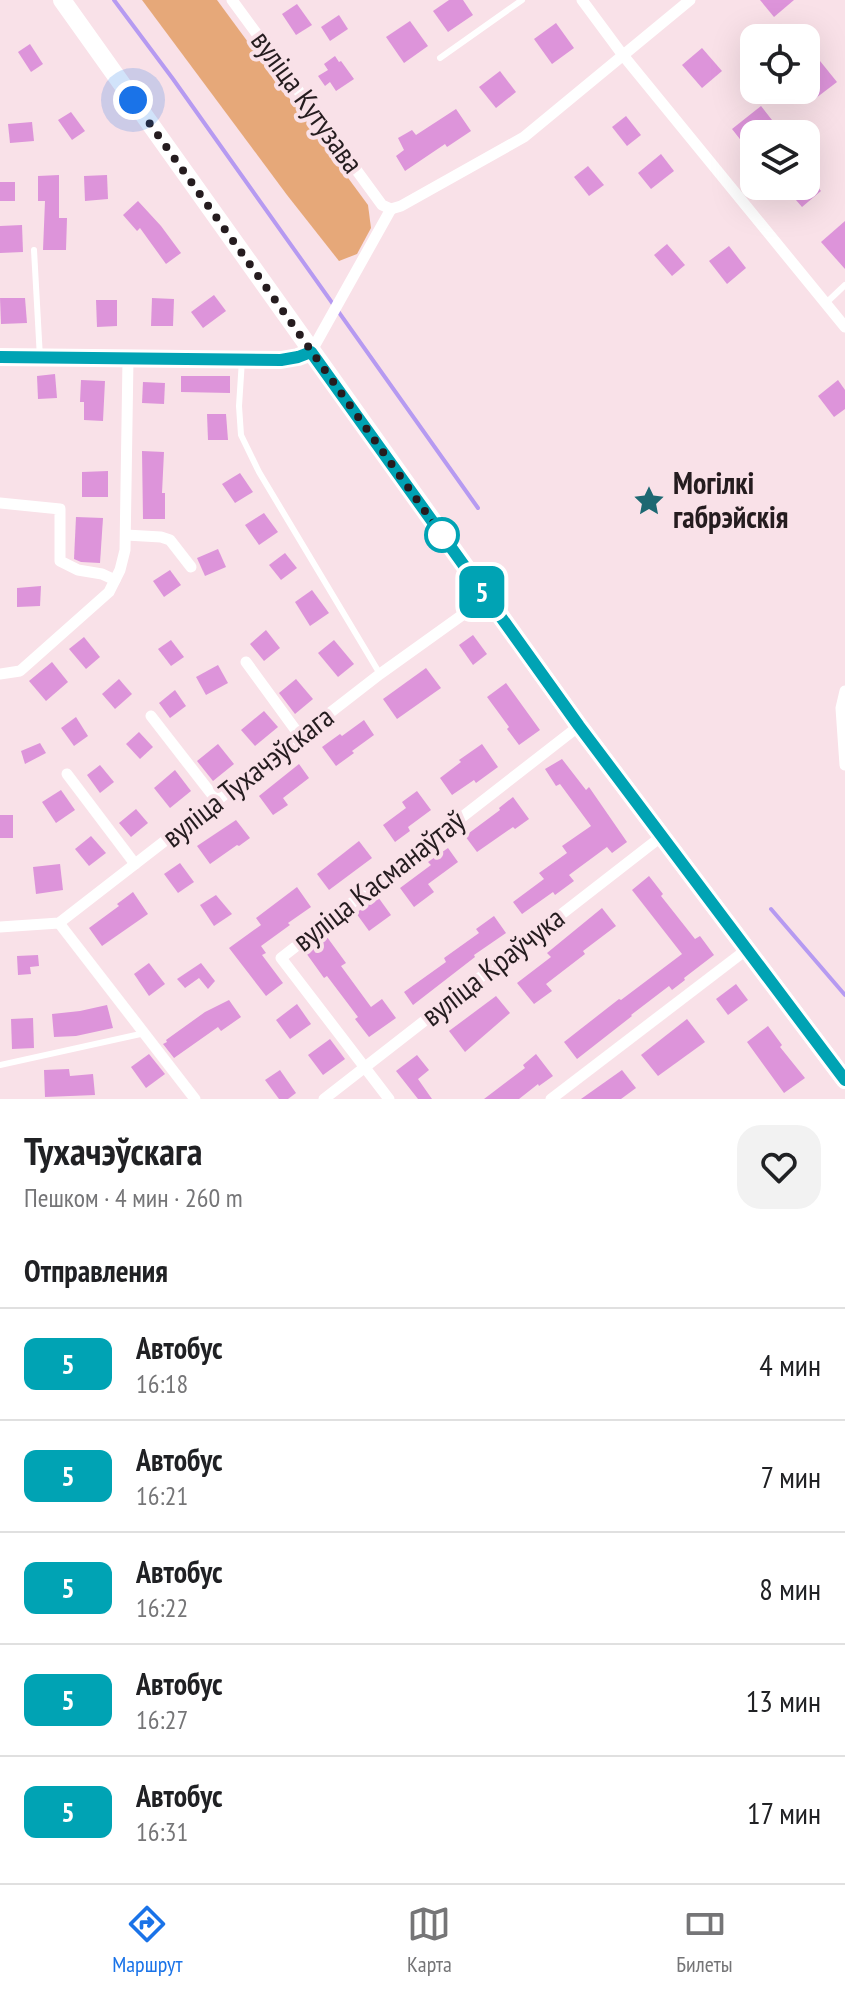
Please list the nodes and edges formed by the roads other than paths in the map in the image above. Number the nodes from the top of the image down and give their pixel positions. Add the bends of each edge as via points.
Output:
1 (62, 0) edge
2 (232, 0) edge
3 (522, 0) edge
4 (582, 0) edge
5 (690, 0) edge
6 (622, 54) junction
7 (440, 58) dead end
8 (386, 207) junction
9 (34, 250) dead end
10 (845, 285) edge
11 (826, 303) junction
12 (845, 327) edge
13 (311, 352) junction
14 (0, 357) edge
15 (40, 358) junction
16 (128, 359) junction
17 (242, 360) junction
18 (0, 503) edge
19 (126, 535) junction
20 (191, 567) dead end
21 (115, 580) junction
22 (486, 598) junction
23 (246, 662) dead end
24 (0, 674) edge
25 (380, 674) junction
26 (845, 691) edge
27 (151, 716) dead end
28 (579, 726) junction
29 (300, 736) junction
30 (845, 765) edge
31 (67, 774) dead end
32 (217, 801) junction
33 (662, 836) junction
34 (135, 864) junction
35 (59, 923) junction
36 (0, 927) edge
37 (746, 950) junction
38 (145, 1033) junction
39 (0, 1065) edge
40 (364, 1066) junction
41 (845, 1080) edge
42 (195, 1099) edge
43 (324, 1099) edge
44 (389, 1099) edge
45 (551, 1099) edge

1 - 13 main road
2 - 8 street, вуліца Кутузава
3 - 7 lane
4 - 6 street
5 - 6 street
6 - 8 street via 524,137 401,206
6 - 11 street
8 - 13 street
9 - 15 lane
10 - 11 lane
11 - 12 street
13 - 17 street via 281,360
13 - 22 main road
14 - 15 street
15 - 16 street
16 - 17 street
16 - 19 street
17 - 25 lane via 241,435
18 - 21 street via 60,509 60,561
19 - 20 street via 170,540
19 - 21 street
21 - 24 street via 109,592 20,671
22 - 25 street, вуліца Тухачэўскага
22 - 28 main road
23 - 29 street
25 - 29 street, вуліца Тухачэўскага
26 - 30 street
27 - 32 street
28 - 33 main road
28 - 40 street, вуліца Касманаўтаў via 281,958
29 - 32 street, вуліца Тухачэўскага
31 - 34 street
32 - 34 street, вуліца Тухачэўскага
33 - 37 main road
33 - 40 street, вуліца Краўчука
34 - 35 street, вуліца Тухачэўскага
35 - 36 street
35 - 38 street
37 - 41 main road
37 - 45 street
38 - 39 lane
38 - 42 street
40 - 43 street, вуліца Краўчука
40 - 44 street, вуліца Касманаўтаў

